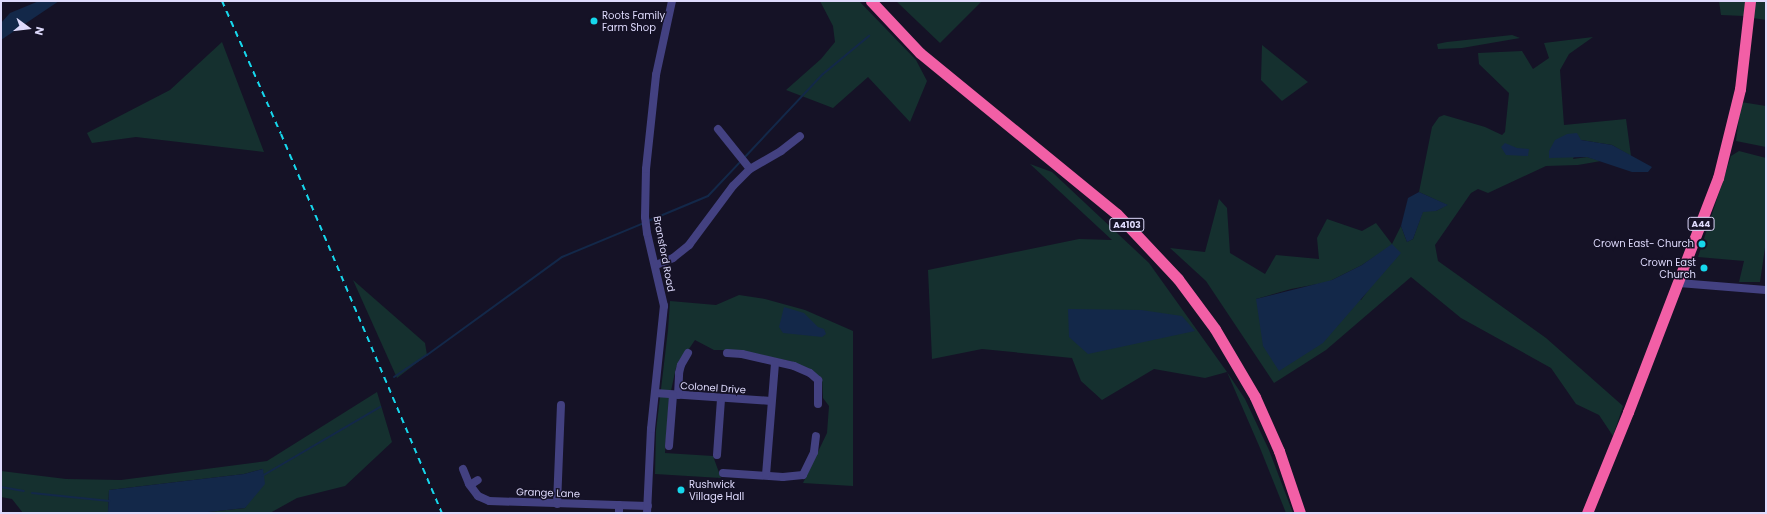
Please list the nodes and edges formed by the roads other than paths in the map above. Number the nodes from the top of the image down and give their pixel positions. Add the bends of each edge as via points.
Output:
1 (672, 1) edge
2 (871, 1) edge
3 (1750, 1) edge
4 (718, 129) dead end
5 (800, 136) dead end
6 (750, 169) junction
7 (656, 265) junction
8 (1679, 283) junction
9 (1766, 290) edge
10 (688, 353) dead end
11 (727, 353) dead end
12 (775, 362) junction
13 (655, 393) junction
14 (675, 395) junction
15 (721, 398) junction
16 (770, 402) junction
17 (818, 404) dead end
18 (561, 405) dead end
19 (816, 436) dead end
20 (669, 446) dead end
21 (717, 455) dead end
22 (464, 469) dead end
23 (723, 473) dead end
24 (766, 475) junction
25 (478, 480) dead end
26 (470, 485) junction
27 (557, 504) junction
28 (619, 509) edge
29 (648, 510) edge
30 (1300, 513) edge
31 (1587, 513) edge

1 - 7 street, Bransford Road via 657,69 646,169 645,217
2 - 30 highway, A4103 via 920,53 1117,214 1178,279 1215,329 1254,397 1279,451
3 - 8 highway, A44 via 1743,74 1728,142 1710,202
4 - 6 street
5 - 6 street via 781,151
6 - 7 street via 733,186 689,245 673,258
7 - 13 street, Bransford Road via 664,319
8 - 9 street
8 - 31 highway, A44
10 - 14 street via 679,373
11 - 12 street
12 - 16 street
12 - 17 street via 810,373 818,380
13 - 14 street, Colonel Drive
13 - 29 street, Bransford Road
14 - 15 street, Colonel Drive
14 - 20 street
15 - 16 street, Colonel Drive
15 - 21 street
16 - 24 street
18 - 27 street
19 - 24 street via 814,452 803,475
22 - 26 street, Grange Lane
23 - 24 street
25 - 26 street
26 - 27 street, Grange Lane via 478,496 489,501
27 - 28 street, Grange Lane
28 - 29 street, Grange Lane

